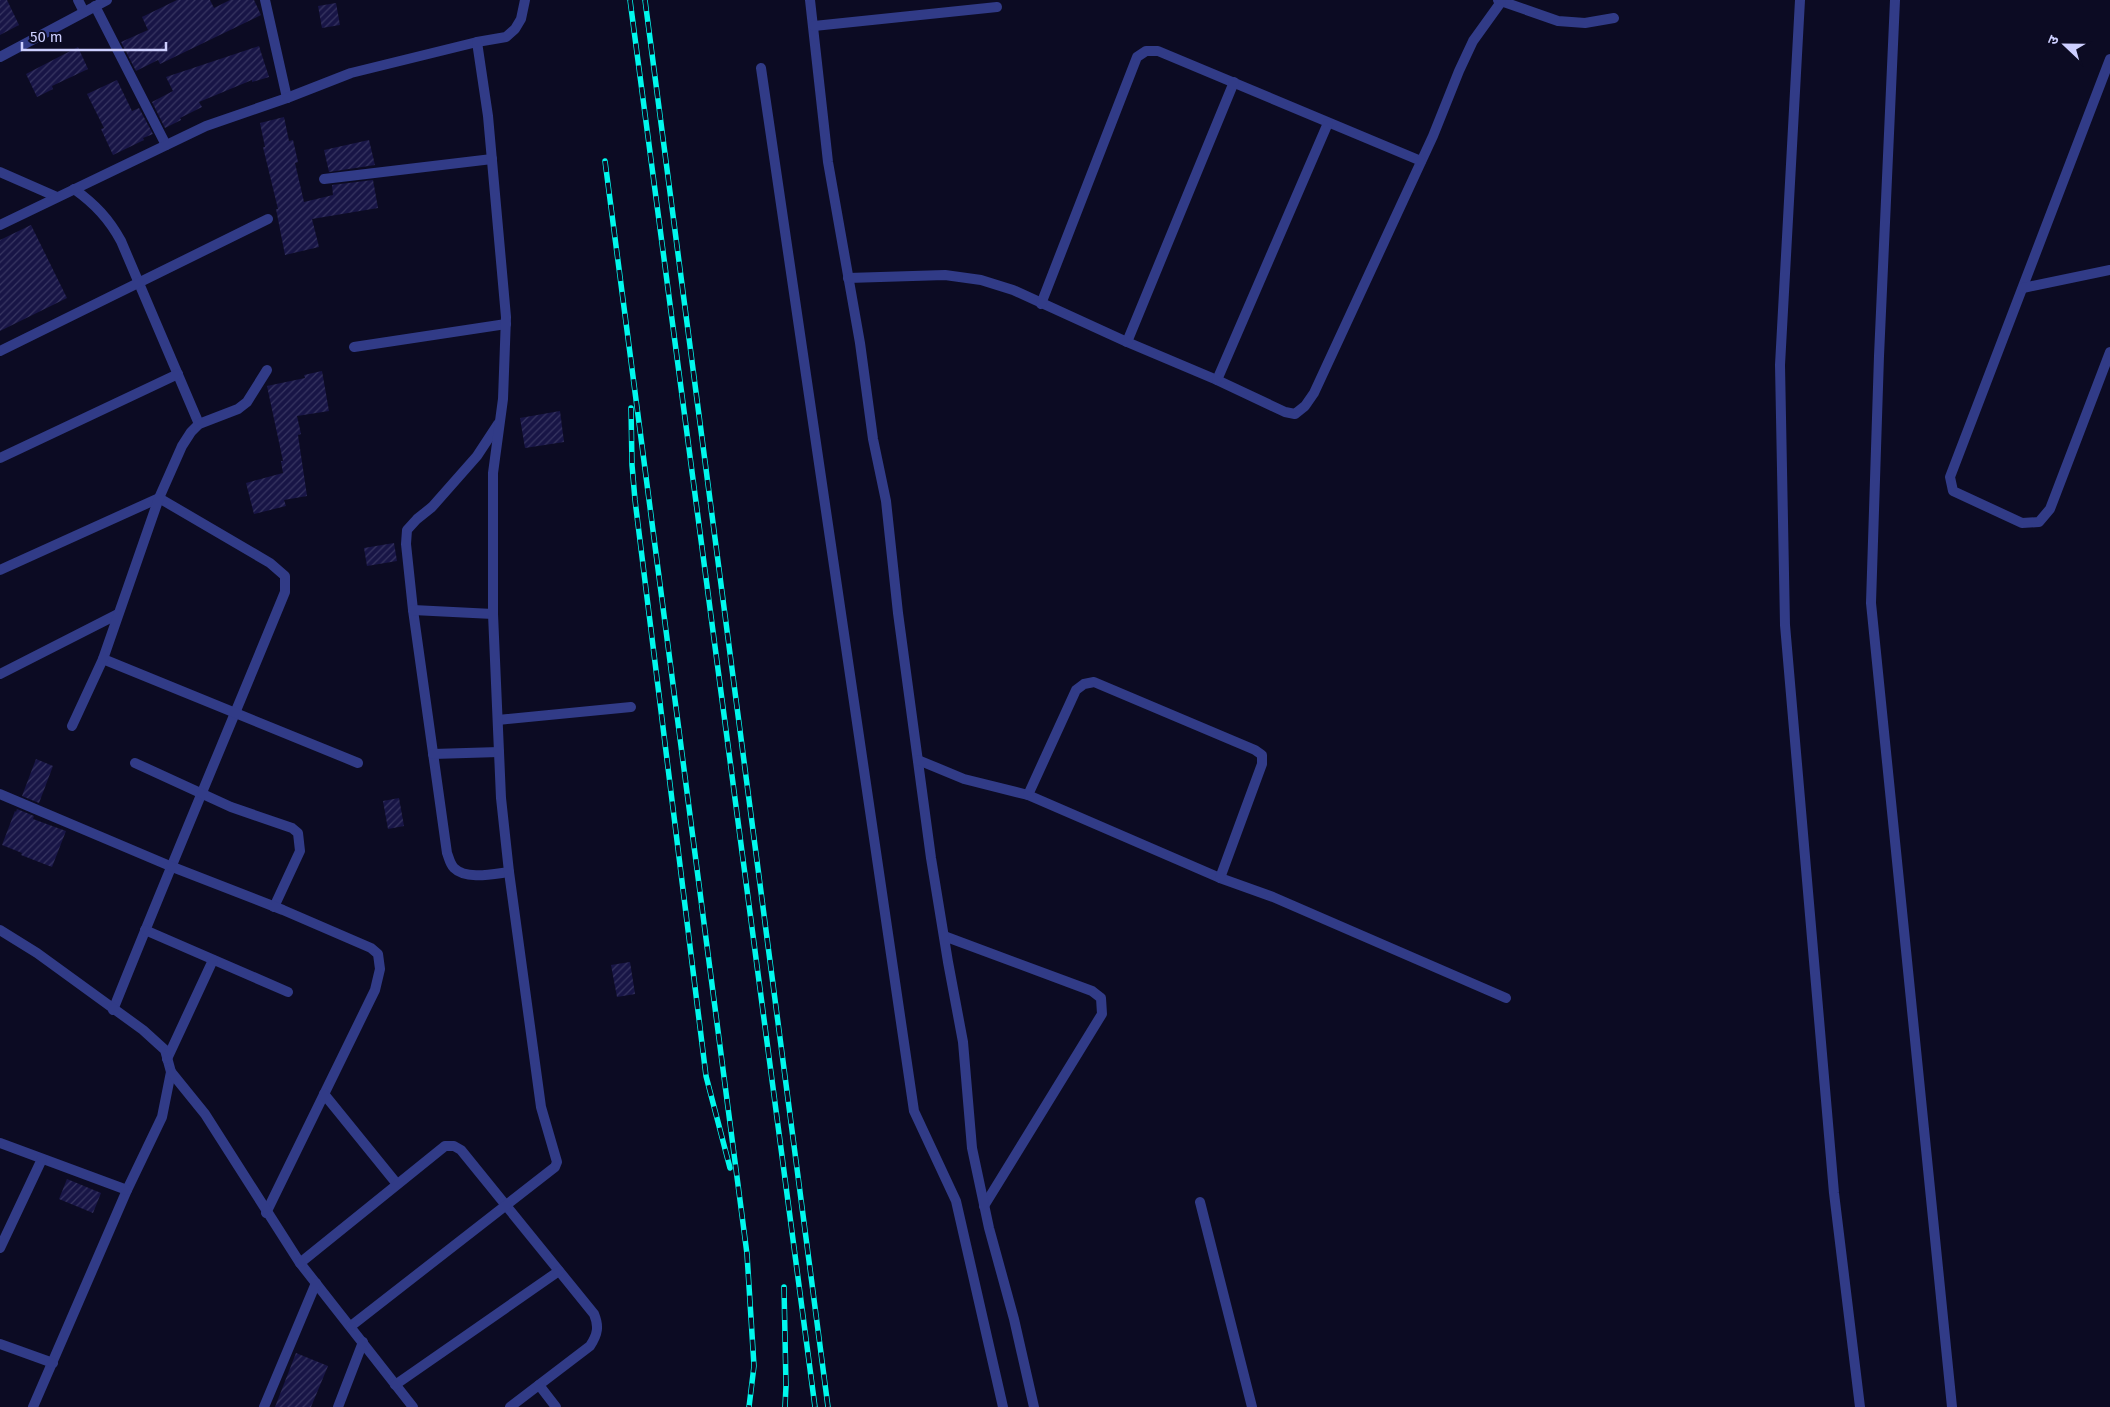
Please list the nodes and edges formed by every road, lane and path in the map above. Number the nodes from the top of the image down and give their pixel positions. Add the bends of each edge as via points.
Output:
1 (78, 0) edge
2 (107, 0) edge
3 (265, 0) edge
4 (525, 0) edge
5 (810, 0) edge
6 (1800, 0) edge
7 (1895, 0) edge
8 (1500, 1) edge
9 (95, 6) junction
10 (997, 7) dead end
11 (84, 12) junction
12 (1614, 18) dead end
13 (814, 26) junction
14 (477, 42) junction
15 (0, 57) edge
16 (2110, 59) edge
17 (761, 68) dead end
18 (1234, 82) junction
19 (287, 98) junction
20 (1328, 123) junction
21 (166, 145) junction
22 (492, 159) junction
23 (1421, 162) junction
24 (0, 172) edge
25 (324, 178) dead end
26 (74, 189) junction
27 (57, 197) junction
28 (268, 219) dead end
29 (0, 225) edge
30 (2110, 270) edge
31 (848, 278) junction
32 (140, 282) junction
33 (2023, 288) junction
34 (1041, 304) junction
35 (506, 324) junction
36 (1127, 342) junction
37 (354, 346) dead end
38 (0, 351) edge
39 (2110, 352) edge
40 (267, 370) dead end
41 (178, 374) junction
42 (1217, 380) junction
43 (500, 421) junction
44 (199, 424) junction
45 (0, 458) edge
46 (159, 498) junction
47 (0, 570) edge
48 (412, 610) junction
49 (118, 614) junction
50 (493, 614) junction
51 (102, 659) junction
52 (0, 674) edge
53 (631, 707) dead end
54 (236, 714) junction
55 (498, 720) junction
56 (72, 726) dead end
57 (499, 752) junction
58 (433, 754) junction
59 (918, 760) junction
60 (135, 763) dead end
61 (358, 763) dead end
62 (0, 794) edge
63 (203, 794) junction
64 (1028, 795) junction
65 (170, 866) junction
66 (509, 872) junction
67 (1220, 878) junction
68 (274, 907) junction
69 (0, 930) edge
70 (145, 930) junction
71 (944, 936) junction
72 (213, 960) junction
73 (288, 992) dead end
74 (1506, 998) dead end
75 (113, 1010) junction
76 (167, 1060) junction
77 (171, 1072) junction
78 (324, 1094) junction
79 (0, 1143) edge
80 (42, 1159) junction
81 (397, 1184) junction
82 (127, 1190) junction
83 (1200, 1202) dead end
84 (506, 1205) junction
85 (984, 1206) junction
86 (266, 1213) junction
87 (0, 1246) edge
88 (300, 1263) junction
89 (559, 1270) junction
90 (316, 1283) junction
91 (351, 1326) junction
92 (363, 1342) junction
93 (0, 1344) edge
94 (53, 1363) junction
95 (539, 1384) junction
96 (394, 1385) junction
97 (32, 1407) edge
98 (264, 1407) edge
99 (338, 1407) edge
100 (413, 1407) edge
101 (510, 1407) edge
102 (556, 1407) edge
103 (1004, 1407) edge
104 (1034, 1407) edge
105 (1252, 1407) edge
106 (1860, 1407) edge
107 (1952, 1407) edge

1 - 11 street
2 - 9 street
3 - 19 street
4 - 14 street via 515,30 506,37
5 - 13 street
6 - 106 street via 1780,365 1785,625 1834,1193
7 - 107 street via 1871,603
8 - 12 street via 1558,21 1585,23
8 - 23 street via 1473,41
9 - 11 street
9 - 21 street
10 - 13 street
11 - 15 street
13 - 31 street via 828,162
14 - 19 street via 351,73
14 - 22 street
16 - 33 street
17 - 103 street via 914,1111 956,1201
18 - 20 street
18 - 34 street via 1158,50 1146,51 1138,57
18 - 36 street
19 - 21 street via 206,126
20 - 23 street
20 - 42 street
21 - 26 street
22 - 25 street
22 - 35 street
23 - 42 street via 1314,393 1305,406 1295,414 1285,412
24 - 27 street
26 - 27 street
26 - 32 street via 94,203 111,222
27 - 29 street
28 - 32 street
30 - 33 street
31 - 34 street via 945,275 980,280 1013,290
31 - 59 street via 886,501
32 - 38 street
32 - 41 street
33 - 39 street via 1950,477 1953,491 2022,523 2039,522 2050,509
34 - 36 street
35 - 37 street
35 - 43 street
36 - 42 street
40 - 44 street via 238,409
41 - 44 street
41 - 45 street
43 - 48 street via 477,456 408,530 406,556
43 - 50 street via 493,473
44 - 46 street via 182,446
46 - 47 street
46 - 49 street
46 - 54 street via 285,576 285,592
48 - 50 street
48 - 58 street
49 - 51 street
49 - 52 street
50 - 55 street
51 - 54 street
51 - 56 street
53 - 55 street
54 - 61 street
54 - 63 street
55 - 57 street
57 - 58 street
57 - 66 street
58 - 66 street via 447,854 452,866 464,874
59 - 64 street via 964,779
59 - 71 street
60 - 63 street
62 - 65 street
63 - 65 street
63 - 68 street via 298,833 300,851
64 - 67 street
64 - 67 street via 1076,690 1094,682 1256,750 1262,755 1262,764
65 - 68 street
65 - 70 street
66 - 84 street via 541,1107 557,1162 555,1167
67 - 74 street via 1273,897
68 - 78 street via 371,948 378,954 380,969 375,990
69 - 75 street via 37,953
70 - 72 street
70 - 75 street
71 - 85 street via 964,1042 972,1148
71 - 85 street via 1092,991 1101,998 1102,1014
72 - 73 street
72 - 76 street
75 - 76 street via 165,1050
76 - 77 street
77 - 82 street via 162,1116
77 - 86 street via 205,1114
78 - 81 street
78 - 86 street
79 - 80 street
80 - 82 street
80 - 87 street
81 - 84 street via 445,1146 454,1146 461,1150
81 - 88 street
82 - 94 street
83 - 105 street
84 - 89 street
84 - 91 street
85 - 104 street
86 - 88 street
88 - 90 street
89 - 95 street via 594,1314 598,1325 590,1346
89 - 96 street
90 - 91 street
90 - 98 street
91 - 92 street
92 - 96 street
92 - 99 street
93 - 94 street
94 - 97 street
95 - 101 street
95 - 102 street
96 - 100 street

